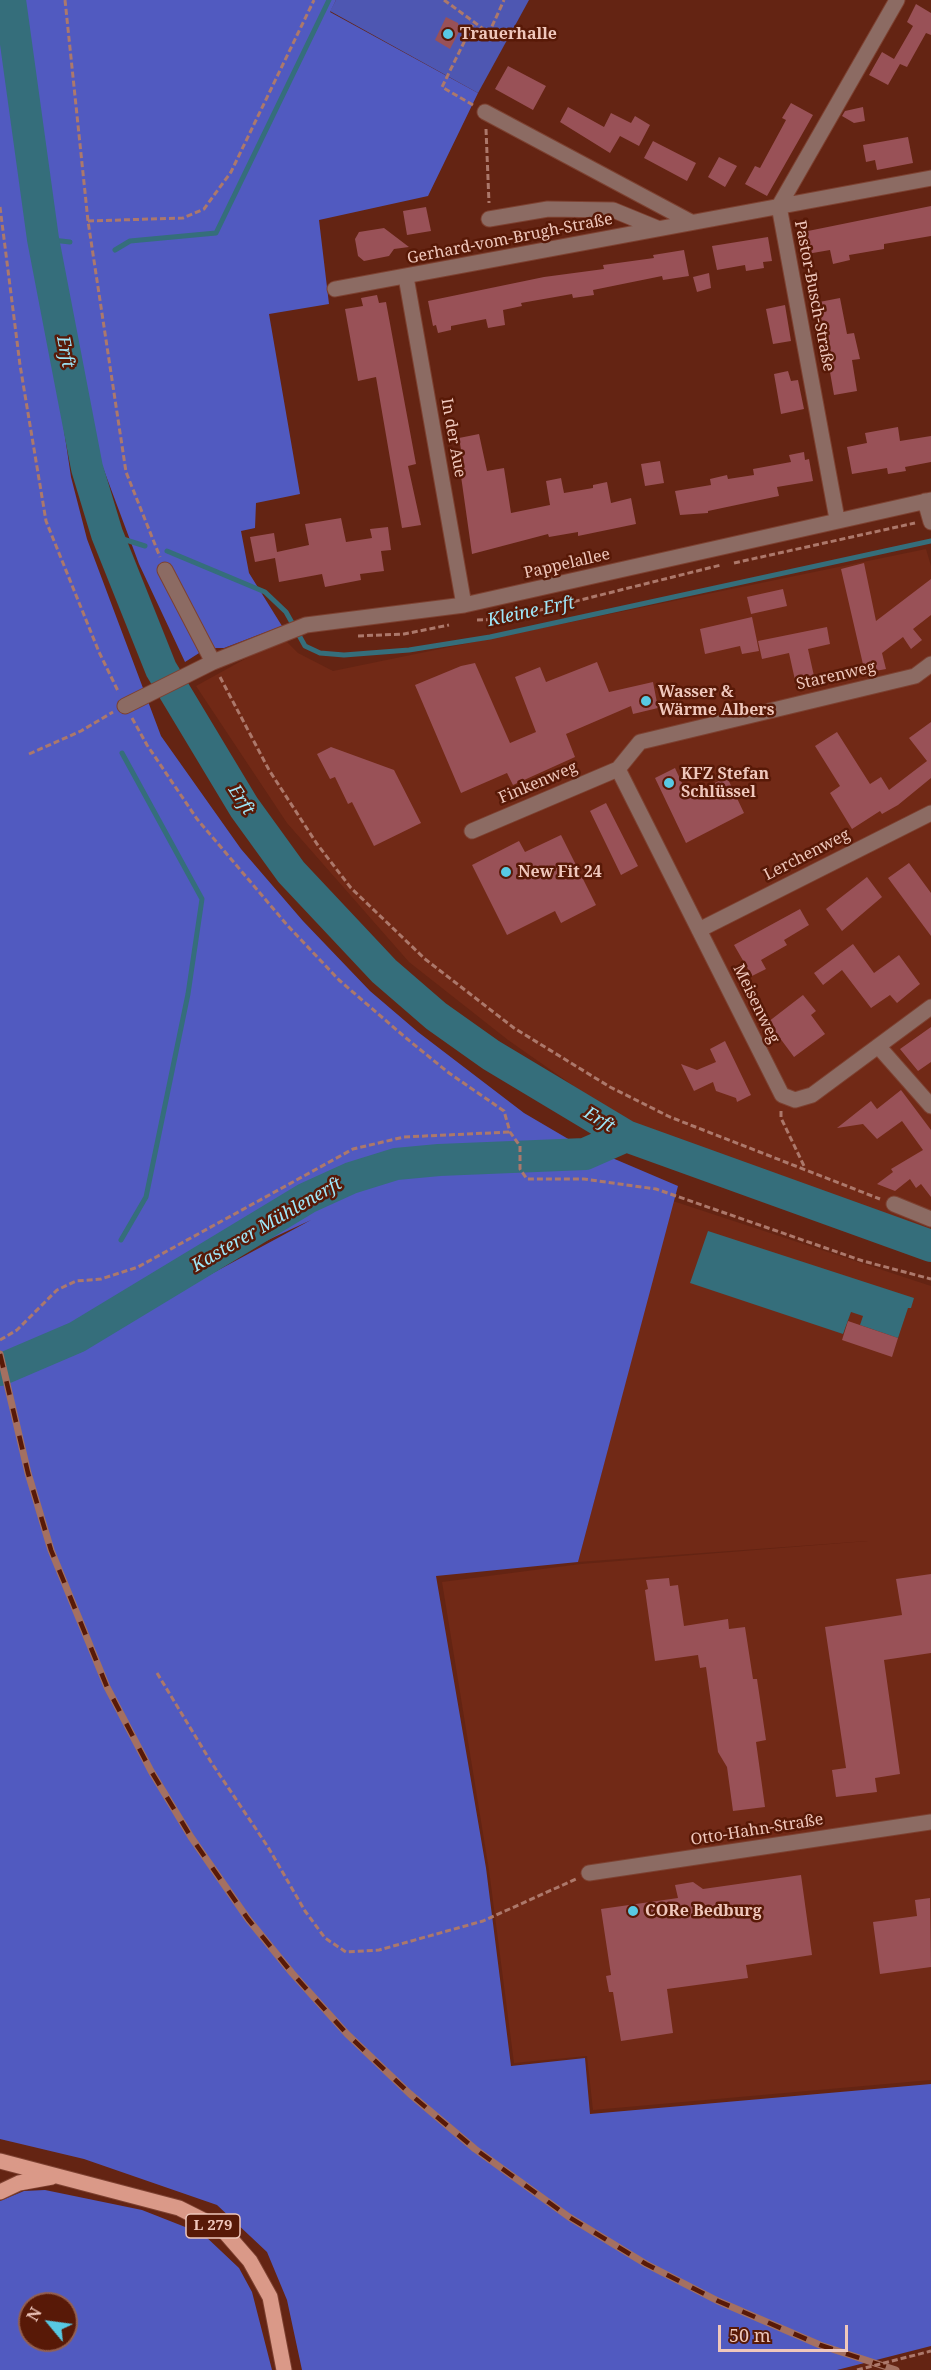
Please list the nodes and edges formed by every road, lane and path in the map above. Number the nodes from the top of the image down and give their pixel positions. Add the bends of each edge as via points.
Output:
1 (65, 0) edge
2 (314, 0) edge
3 (444, 0) edge
4 (504, 0) edge
5 (897, 0) edge
6 (474, 24) junction
7 (485, 112) junction
8 (931, 178) edge
9 (779, 206) junction
10 (0, 207) edge
11 (489, 219) joint
12 (88, 221) junction
13 (691, 222) junction
14 (657, 228) junction
15 (406, 277) junction
16 (335, 289) dead end
17 (928, 501) edge
18 (837, 519) junction
19 (931, 521) edge
20 (165, 570) joint
21 (464, 606) junction
22 (213, 662) junction
23 (931, 664) edge
24 (125, 706) junction
25 (29, 754) dead end
26 (618, 768) junction
27 (931, 813) edge
28 (472, 831) dead end
29 (699, 930) junction
30 (931, 1007) edge
31 (878, 1046) junction
32 (782, 1095) junction
33 (931, 1106) edge
34 (510, 1132) junction
35 (805, 1170) junction
36 (894, 1204) joint
37 (931, 1219) edge
38 (931, 1279) edge
39 (0, 1340) edge
40 (157, 1673) dead end
41 (931, 1822) edge
42 (588, 1874) joint
43 (0, 2161) edge
44 (54, 2176) junction
45 (0, 2192) edge
46 (931, 2350) edge
47 (284, 2370) edge
48 (857, 2370) edge

1 - 12 path
2 - 12 path via 231,172 204,209 183,218
3 - 6 path
4 - 6 path via 489,33
5 - 9 street, Pastor-Busch-Straße
6 - 7 path via 442,87
7 - 11 path
7 - 13 street
8 - 9 street, Gerhard-vom-Brugh-Straße
9 - 13 street, Gerhard-vom-Brugh-Straße
9 - 18 street, Pastor-Busch-Straße
10 - 24 path via 20,365 46,521
11 - 14 street via 548,209 613,210
12 - 20 path via 126,472
13 - 14 street, Gerhard-vom-Brugh-Straße
14 - 15 street, Gerhard-vom-Brugh-Straße
15 - 16 street, Gerhard-vom-Brugh-Straße
15 - 21 street, In der Aue
17 - 18 street, Pappelallee
17 - 19 street
18 - 21 street, Pappelallee
19 - 21 path via 723,565 504,619 475,620
20 - 22 street
21 - 22 street, Pappelallee via 306,625
22 - 24 street, Pappelallee
22 - 35 path via 269,770 317,844 351,888 425,959 514,1028 610,1087 670,1117
23 - 26 street, Starenweg via 915,676 640,742
24 - 25 path
24 - 34 path via 185,802 288,926 339,980 406,1038 504,1111
26 - 28 street, Finkenweg
26 - 29 street, Meisenweg
27 - 29 street, Lerchenweg
29 - 32 street, Meisenweg
30 - 31 street
31 - 32 street via 812,1095 795,1100
31 - 33 street
32 - 35 path via 781,1118
34 - 38 path via 520,1146 520,1169 527,1179 584,1179 656,1189 863,1261
34 - 39 path via 404,1137 353,1149 138,1267 100,1279 76,1281 57,1290 17,1330
35 - 36 path
36 - 37 street
40 - 42 path via 305,1911 325,1938 346,1952 379,1950 483,1921
41 - 42 street, Otto-Hahn-Straße
43 - 44 main road, L 279
44 - 45 main road, L 279 via 19,2183
44 - 47 main road, L 279 via 179,2208 222,2230 250,2261 270,2297
46 - 48 path, bridge

